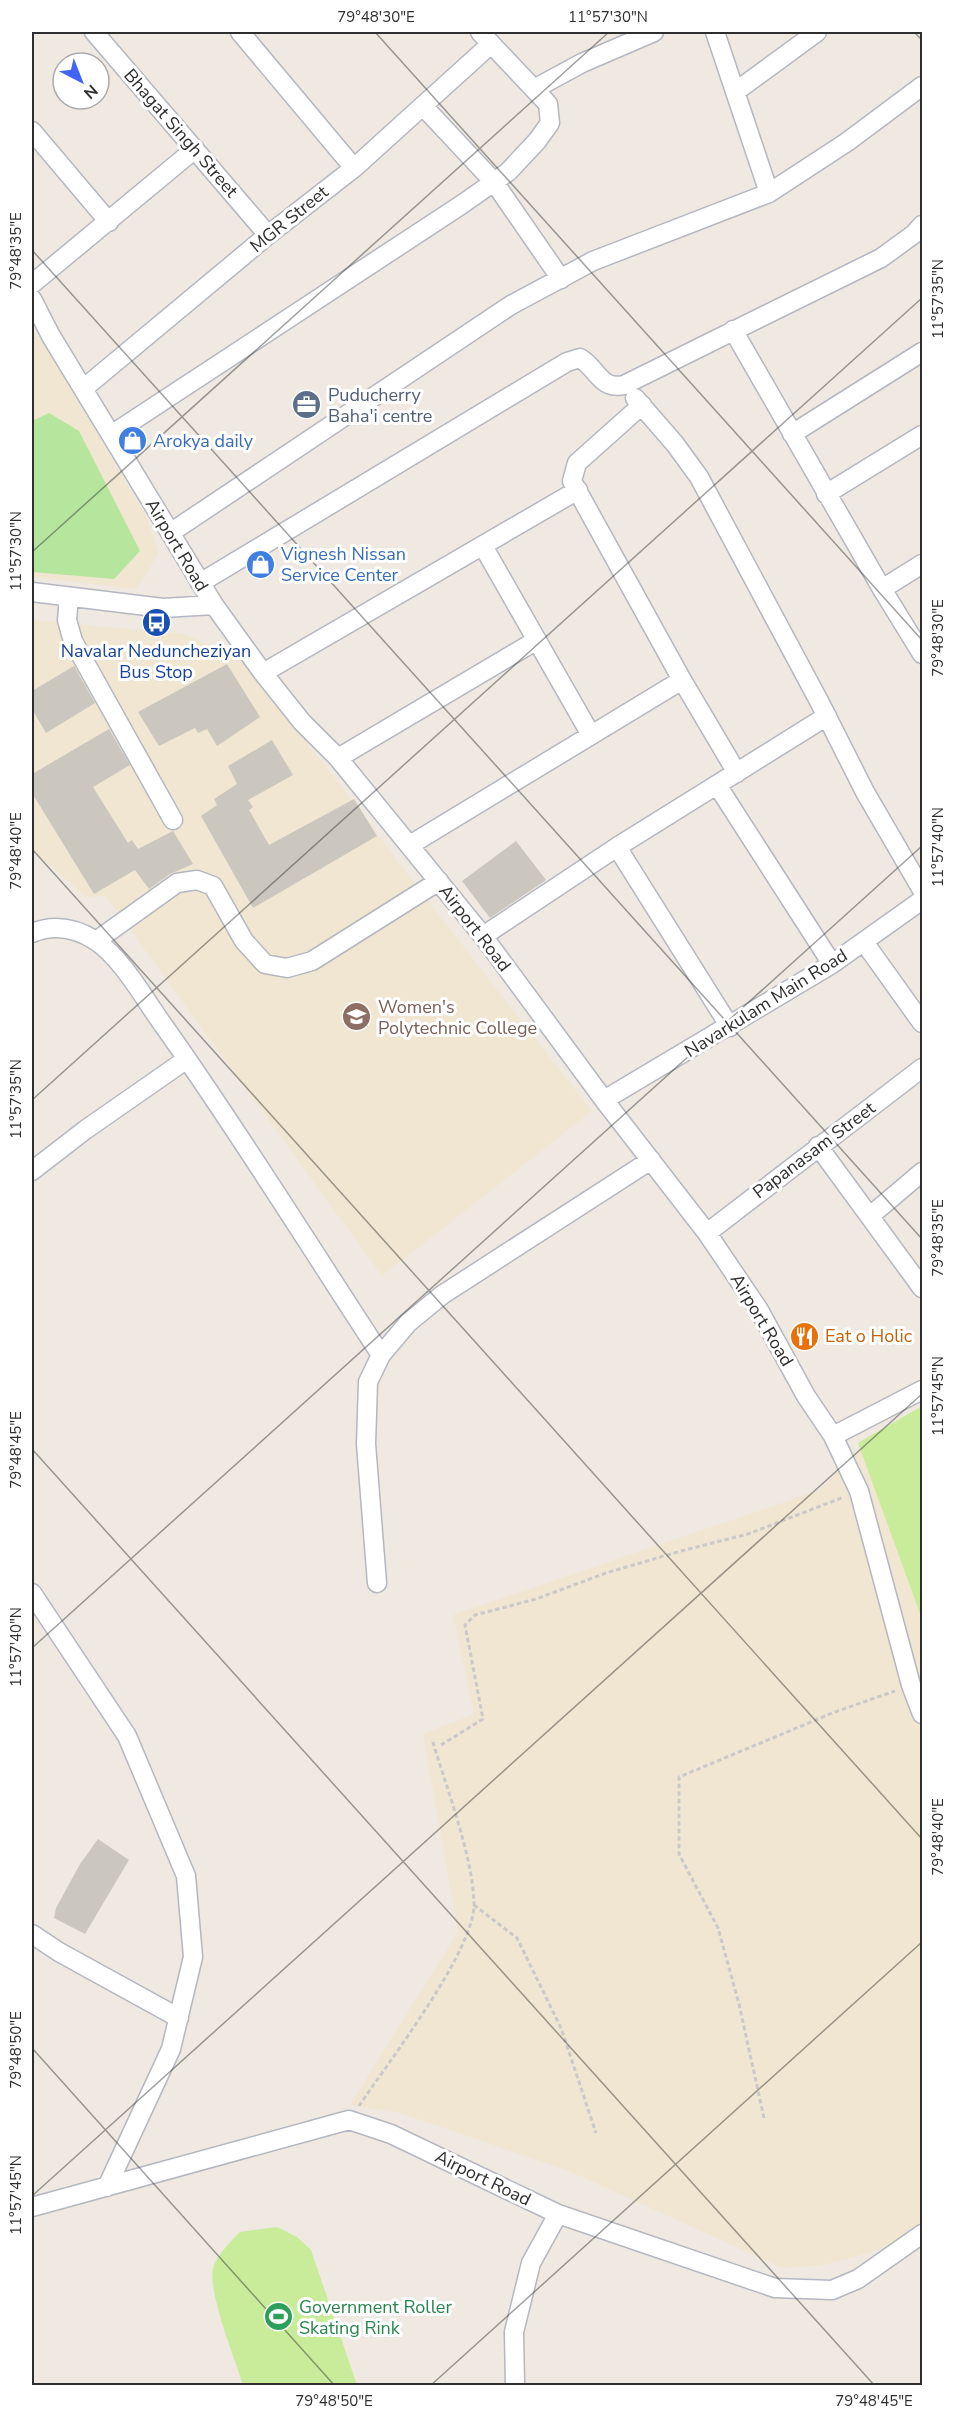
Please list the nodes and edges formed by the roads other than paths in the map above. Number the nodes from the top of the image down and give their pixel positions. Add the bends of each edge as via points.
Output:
1 (94, 32) edge
2 (240, 32) edge
3 (654, 32) edge
4 (715, 32) edge
5 (817, 32) edge
6 (485, 38) edge
7 (922, 86) edge
8 (534, 89) junction
9 (735, 92) junction
10 (423, 106) junction
11 (32, 131) edge
12 (195, 149) junction
13 (354, 168) junction
14 (494, 182) junction
15 (769, 193) junction
16 (109, 222) junction
17 (922, 225) edge
18 (268, 235) junction
19 (561, 279) junction
20 (32, 284) edge
21 (32, 299) edge
22 (733, 330) junction
23 (922, 352) edge
24 (624, 385) junction
25 (83, 389) junction
26 (642, 405) junction
27 (792, 434) junction
28 (111, 435) junction
29 (922, 435) edge
30 (578, 490) junction
31 (826, 494) junction
32 (170, 533) junction
33 (483, 546) junction
34 (922, 564) edge
35 (200, 583) junction
36 (882, 589) junction
37 (32, 592) edge
38 (69, 597) junction
39 (214, 605) junction
40 (537, 640) junction
41 (922, 654) edge
42 (263, 672) junction
43 (682, 680) junction
44 (827, 716) junction
45 (591, 735) junction
46 (338, 758) junction
47 (737, 773) junction
48 (717, 785) junction
49 (173, 820) dead end
50 (410, 845) junction
51 (617, 847) junction
52 (439, 881) junction
53 (922, 890) edge
54 (922, 900) edge
55 (32, 933) edge
56 (483, 936) junction
57 (96, 941) junction
58 (864, 942) junction
59 (832, 964) junction
60 (922, 1023) edge
61 (730, 1027) junction
62 (187, 1059) junction
63 (922, 1068) edge
64 (604, 1100) junction
65 (818, 1146) junction
66 (651, 1160) junction
67 (32, 1171) edge
68 (922, 1172) edge
69 (870, 1216) junction
70 (707, 1233) junction
71 (922, 1288) edge
72 (381, 1355) junction
73 (922, 1390) edge
74 (833, 1436) junction
75 (377, 1583) dead end
76 (32, 1593) edge
77 (922, 1714) edge
78 (32, 1934) edge
79 (179, 2018) junction
80 (107, 2187) junction
81 (32, 2207) edge
82 (558, 2214) junction
83 (922, 2234) edge
84 (516, 2385) edge

1 - 12 street, Bhagat Singh Street
2 - 13 street
3 - 8 street
4 - 9 street
5 - 9 street
6 - 8 street
6 - 10 street, MGR Street
7 - 15 street
8 - 14 street via 548,104 550,123 508,172
9 - 15 street
10 - 13 street, MGR Street
10 - 14 street
11 - 16 street
12 - 16 street
12 - 18 street, Bhagat Singh Street
13 - 18 street, MGR Street
14 - 19 street
14 - 28 street
15 - 19 street via 593,261
16 - 20 street
17 - 22 street via 881,258
18 - 25 street, MGR Street
19 - 32 street via 511,305
21 - 25 street, Airport Road
22 - 24 street
22 - 27 street
23 - 27 street
24 - 26 street
24 - 35 street via 613,387 603,382 591,365 580,358 567,362
25 - 28 street, Airport Road
26 - 30 street via 577,463 572,481
26 - 44 street via 699,477
27 - 31 street
28 - 32 street, Airport Road
29 - 31 street
30 - 33 street
30 - 43 street
31 - 36 street
32 - 35 street, Airport Road
33 - 40 street
33 - 42 street
34 - 36 street
35 - 39 street, Airport Road
36 - 41 street
37 - 38 street
38 - 39 street via 164,608
38 - 49 street via 67,620 73,641
39 - 42 street, Airport Road
40 - 45 street
40 - 46 street
42 - 46 street, Airport Road via 302,722
43 - 45 street
43 - 47 street
44 - 47 street
44 - 53 street via 865,792
45 - 50 street
46 - 50 street, Airport Road
47 - 48 street
48 - 51 street
48 - 59 street
50 - 52 street, Airport Road
51 - 56 street
51 - 61 street
52 - 56 street, Airport Road
52 - 57 street via 312,962 287,968 265,964 244,941 213,886 197,880 177,883
54 - 58 street, Navarkulam Main Road
55 - 57 street via 43,928 71,928
56 - 64 street, Airport Road
57 - 62 street via 116,959
58 - 59 street, Navarkulam Main Road
58 - 60 street
59 - 61 street, Navarkulam Main Road
61 - 64 street, Navarkulam Main Road
62 - 67 street
62 - 72 street
63 - 65 street, Papanasam Street
64 - 66 street, Airport Road
65 - 69 street
65 - 70 street, Papanasam Street
66 - 70 street, Airport Road
66 - 72 street via 442,1295 408,1323
68 - 69 street
69 - 71 street
70 - 74 street, Airport Road via 759,1310 806,1396
72 - 75 street via 368,1382 366,1444
73 - 74 street
74 - 77 street, Airport Road via 859,1491 910,1685
76 - 79 street via 127,1736 186,1876 194,1957
78 - 79 street
79 - 80 street via 171,2049
80 - 81 street
80 - 82 street, Airport Road via 349,2120 391,2134
82 - 83 street, Airport Road via 776,2288 832,2290 858,2279
82 - 84 street via 531,2263 519,2309 514,2332

